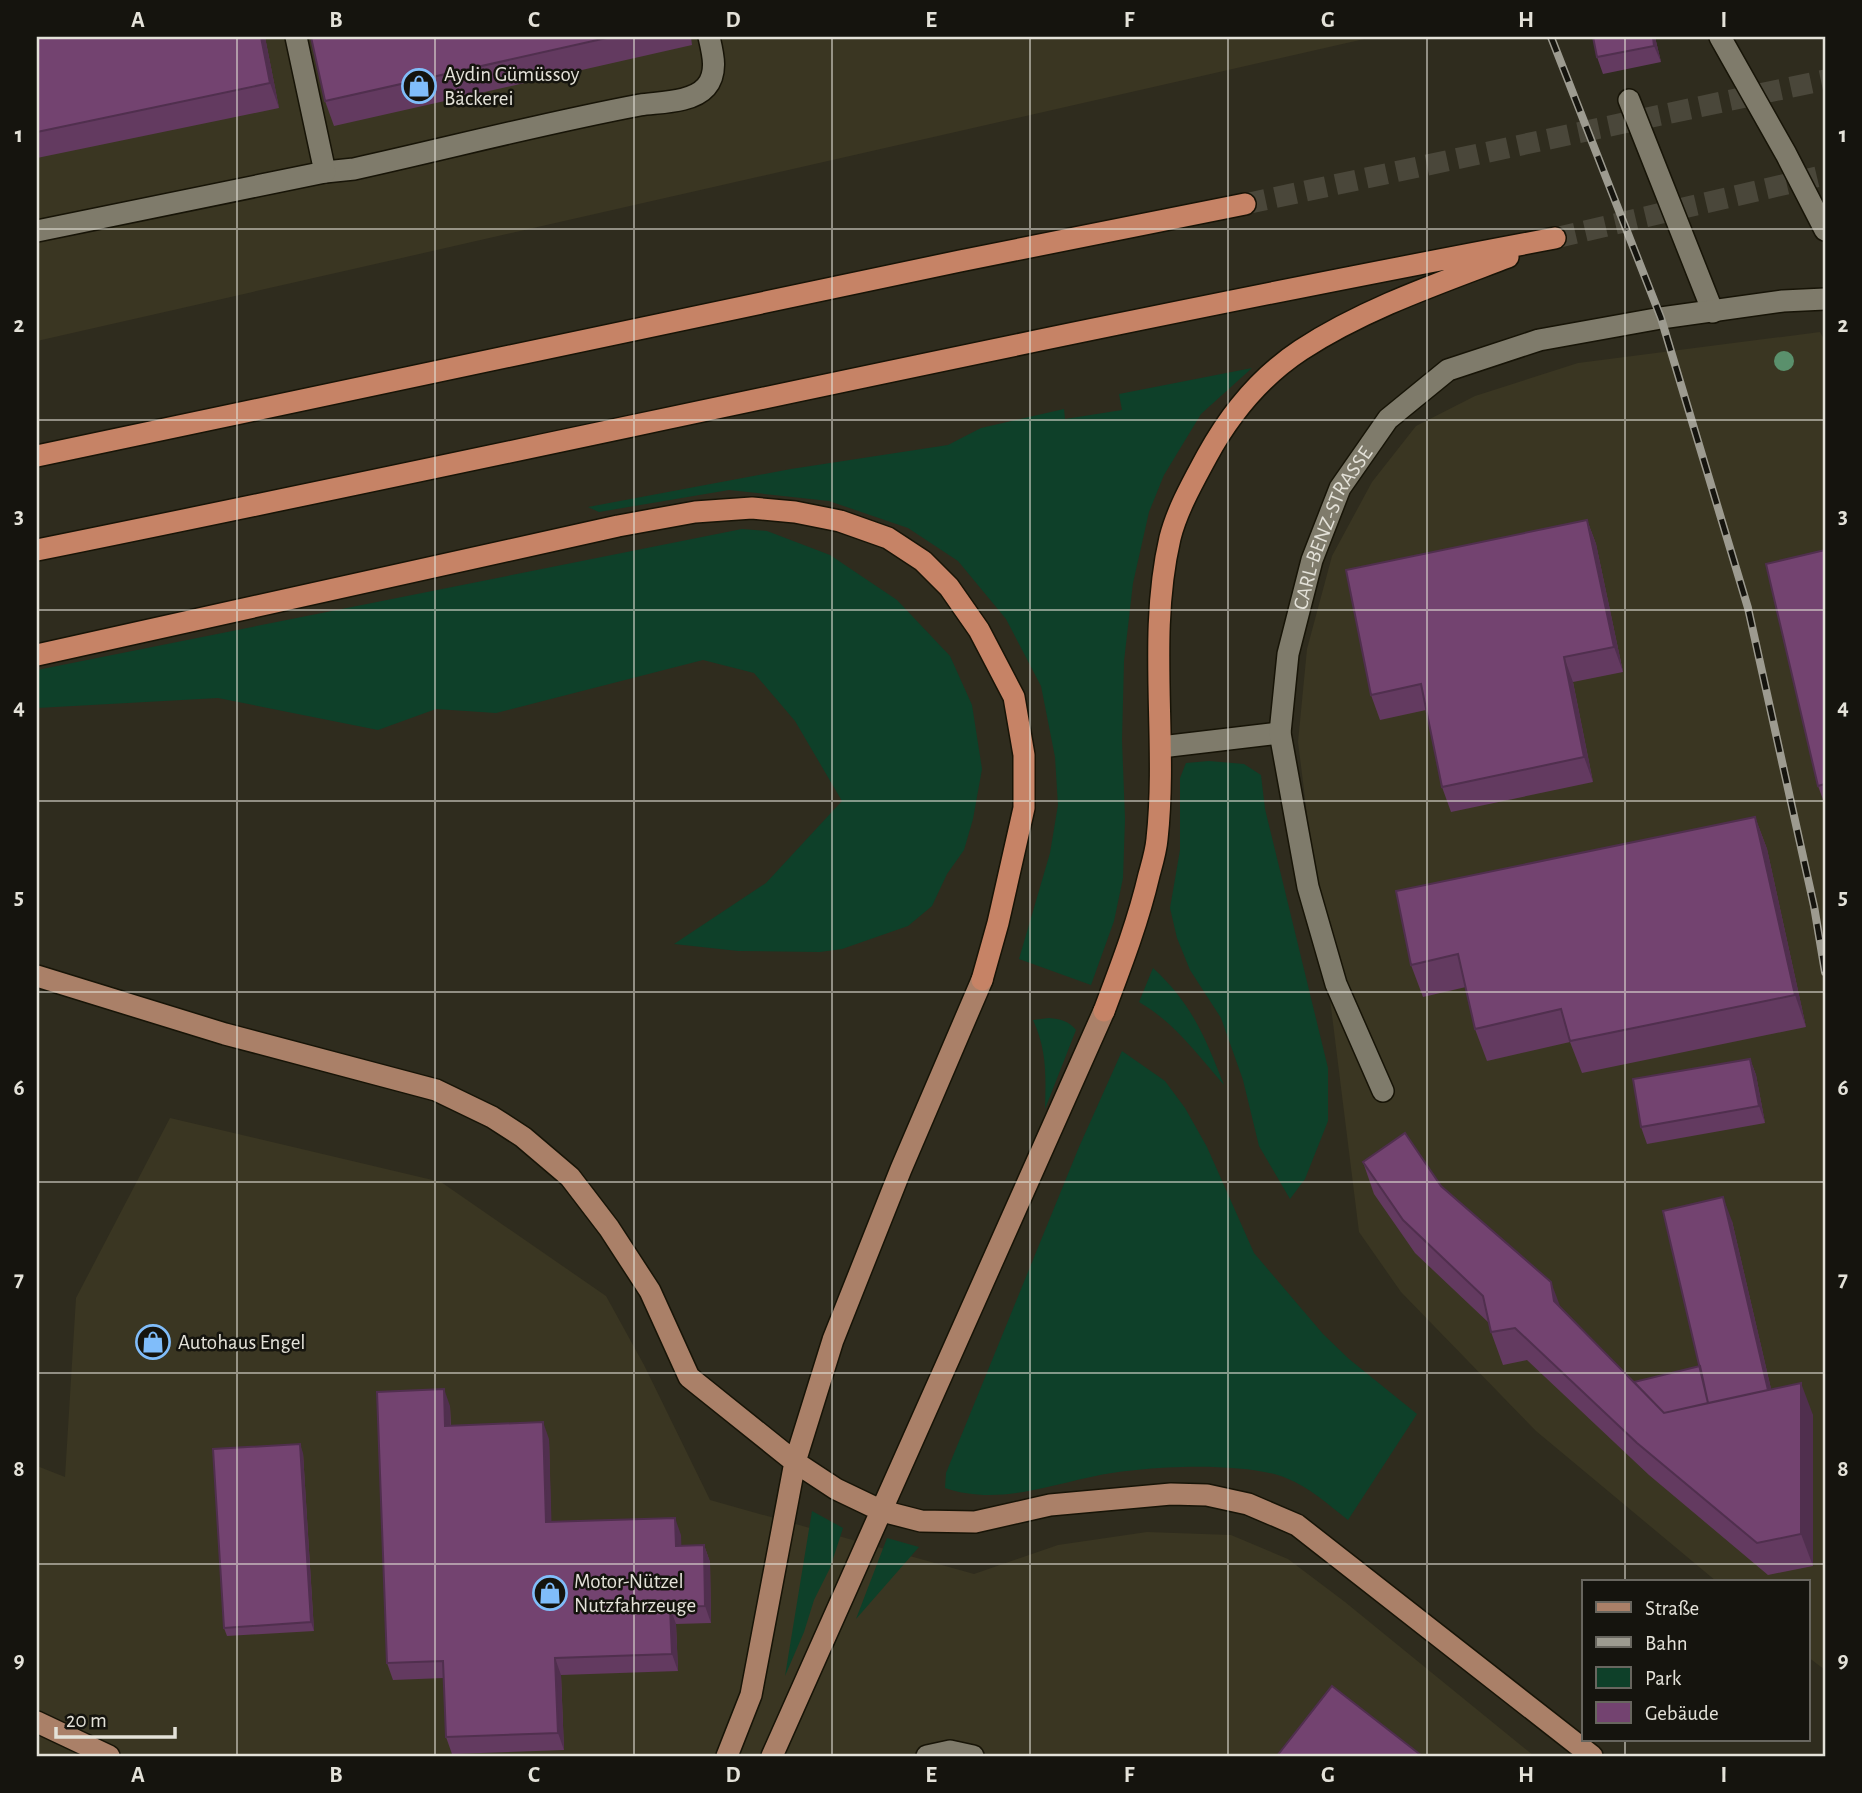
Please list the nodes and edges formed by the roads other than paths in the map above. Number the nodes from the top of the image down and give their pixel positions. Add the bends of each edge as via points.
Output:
1 (296, 37) edge
2 (709, 37) edge
3 (1720, 37) edge
4 (1629, 100) dead end
5 (325, 172) junction
6 (1245, 204) tunnel mouth
7 (1825, 229) edge
8 (37, 231) edge
9 (1825, 299) edge
10 (1713, 312) junction
11 (37, 456) edge
12 (37, 550) edge
13 (37, 655) edge
14 (1280, 733) junction
15 (1161, 747) junction
16 (37, 976) edge
17 (982, 980) joint
18 (1104, 1011) joint
19 (1383, 1091) dead end
20 (795, 1462) junction
21 (881, 1511) junction
22 (37, 1722) edge
23 (109, 1756) edge
24 (727, 1756) edge
25 (772, 1756) edge
26 (927, 1756) edge
27 (974, 1756) edge
28 (1592, 1756) edge

1 - 5 street
2 - 5 street via 715,58 712,77 705,89 686,98
3 - 7 street
4 - 10 street
5 - 8 street
6 - 11 highway
9 - 10 street, CARL-BENZ-STRASSE
10 - 14 street, CARL-BENZ-STRASSE via 1539,340 1448,370 1388,419 1340,488 1312,560 1288,654
12 - 15 highway via 1188,308 1555,238 1378,307 1300,351 1248,394 1220,432 1171,535 1161,585
13 - 17 highway via 695,512 752,508 840,521 888,538 923,561 949,587 979,630 1014,697 1024,755 1024,808
14 - 15 street
14 - 19 street, CARL-BENZ-STRASSE via 1308,887 1329,960
15 - 18 highway via 1157,841 1141,908
16 - 20 main road via 225,1034 436,1090 492,1117 570,1177 650,1291 689,1377
17 - 20 main road via 833,1340
18 - 21 main road
20 - 21 main road
20 - 24 main road via 751,1695
21 - 25 main road
21 - 28 main road via 921,1521 975,1522 1050,1505 1171,1494 1207,1495 1248,1504 1297,1525 1341,1557
22 - 23 main road
26 - 27 street via 950,1751

